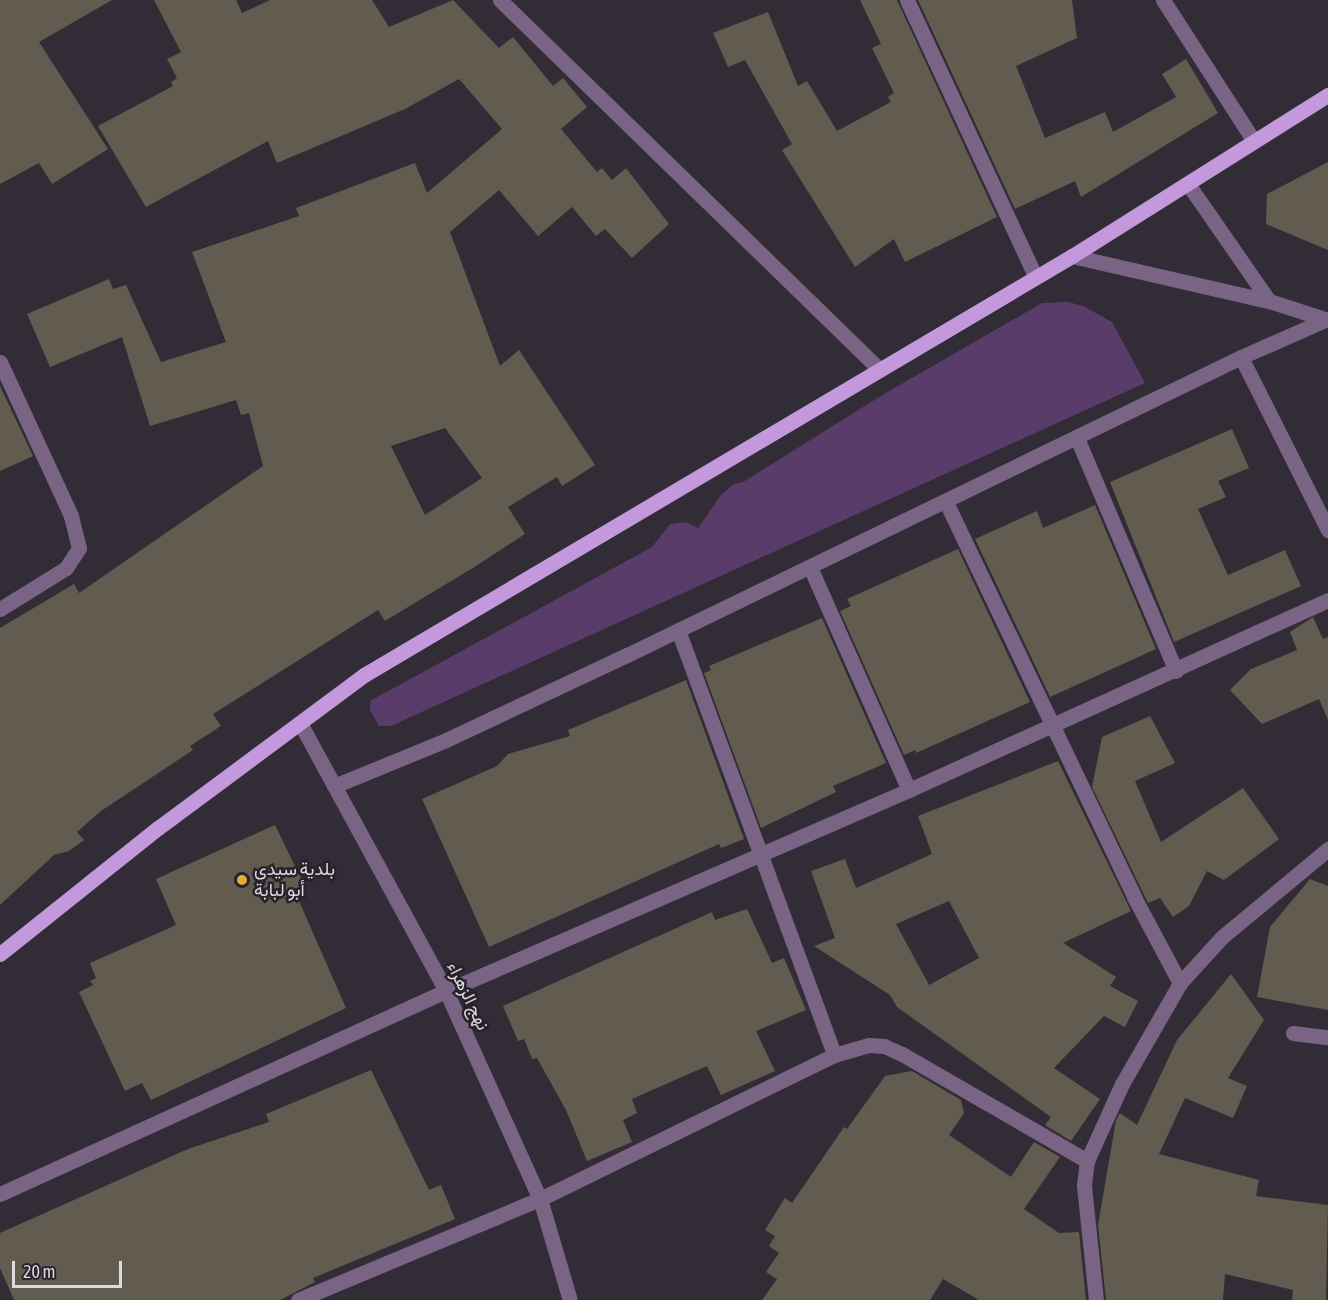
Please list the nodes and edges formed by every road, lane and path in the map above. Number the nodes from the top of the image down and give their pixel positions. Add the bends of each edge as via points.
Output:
1 (500, 0) edge
2 (907, 0) edge
3 (1164, 0) edge
4 (1328, 95) edge
5 (1254, 141) junction
6 (1188, 184) junction
7 (1072, 256) junction
8 (1035, 276) junction
9 (1269, 301) junction
10 (1328, 320) edge
11 (1241, 357) junction
12 (0, 362) edge
13 (878, 369) junction
14 (1077, 438) junction
15 (946, 502) junction
16 (1328, 530) edge
17 (810, 567) junction
18 (1328, 600) edge
19 (0, 609) edge
20 (678, 630) junction
21 (1176, 671) junction
22 (300, 723) junction
23 (1053, 725) junction
24 (334, 786) junction
25 (909, 790) junction
26 (1328, 849) edge
27 (763, 855) junction
28 (0, 954) edge
29 (1180, 983) junction
30 (446, 991) junction
31 (1293, 1033) dead end
32 (1328, 1037) edge
33 (834, 1055) junction
34 (1087, 1161) junction
35 (0, 1194) edge
36 (540, 1199) junction
37 (298, 1300) edge
38 (570, 1300) edge
39 (1096, 1300) edge

1 - 13 street
2 - 8 street
3 - 5 street
4 - 5 main road
5 - 6 main road
6 - 7 main road
6 - 9 street
7 - 8 main road
7 - 9 street
8 - 13 main road
9 - 10 street
10 - 11 street
11 - 14 street
11 - 16 street
12 - 19 street via 72,516 79,548 66,568
13 - 22 main road via 685,488 364,675
14 - 15 street
14 - 21 street
15 - 17 street
15 - 23 street
17 - 20 street
17 - 25 street
18 - 21 street
20 - 24 street via 446,740
20 - 27 street
21 - 23 street
22 - 24 street, نهج الزهراء
22 - 28 main road via 158,828
23 - 25 street
23 - 29 street via 1134,897
24 - 30 street, نهج الزهراء
25 - 27 street
26 - 29 street via 1222,937
27 - 30 street
27 - 33 street
29 - 34 street via 1122,1084
30 - 35 street
30 - 36 street, نهج الزهراء
31 - 32 street
33 - 34 street via 854,1048 884,1046
33 - 36 street
34 - 39 street via 1084,1185
36 - 37 street
36 - 38 street, نهج الزهراء

